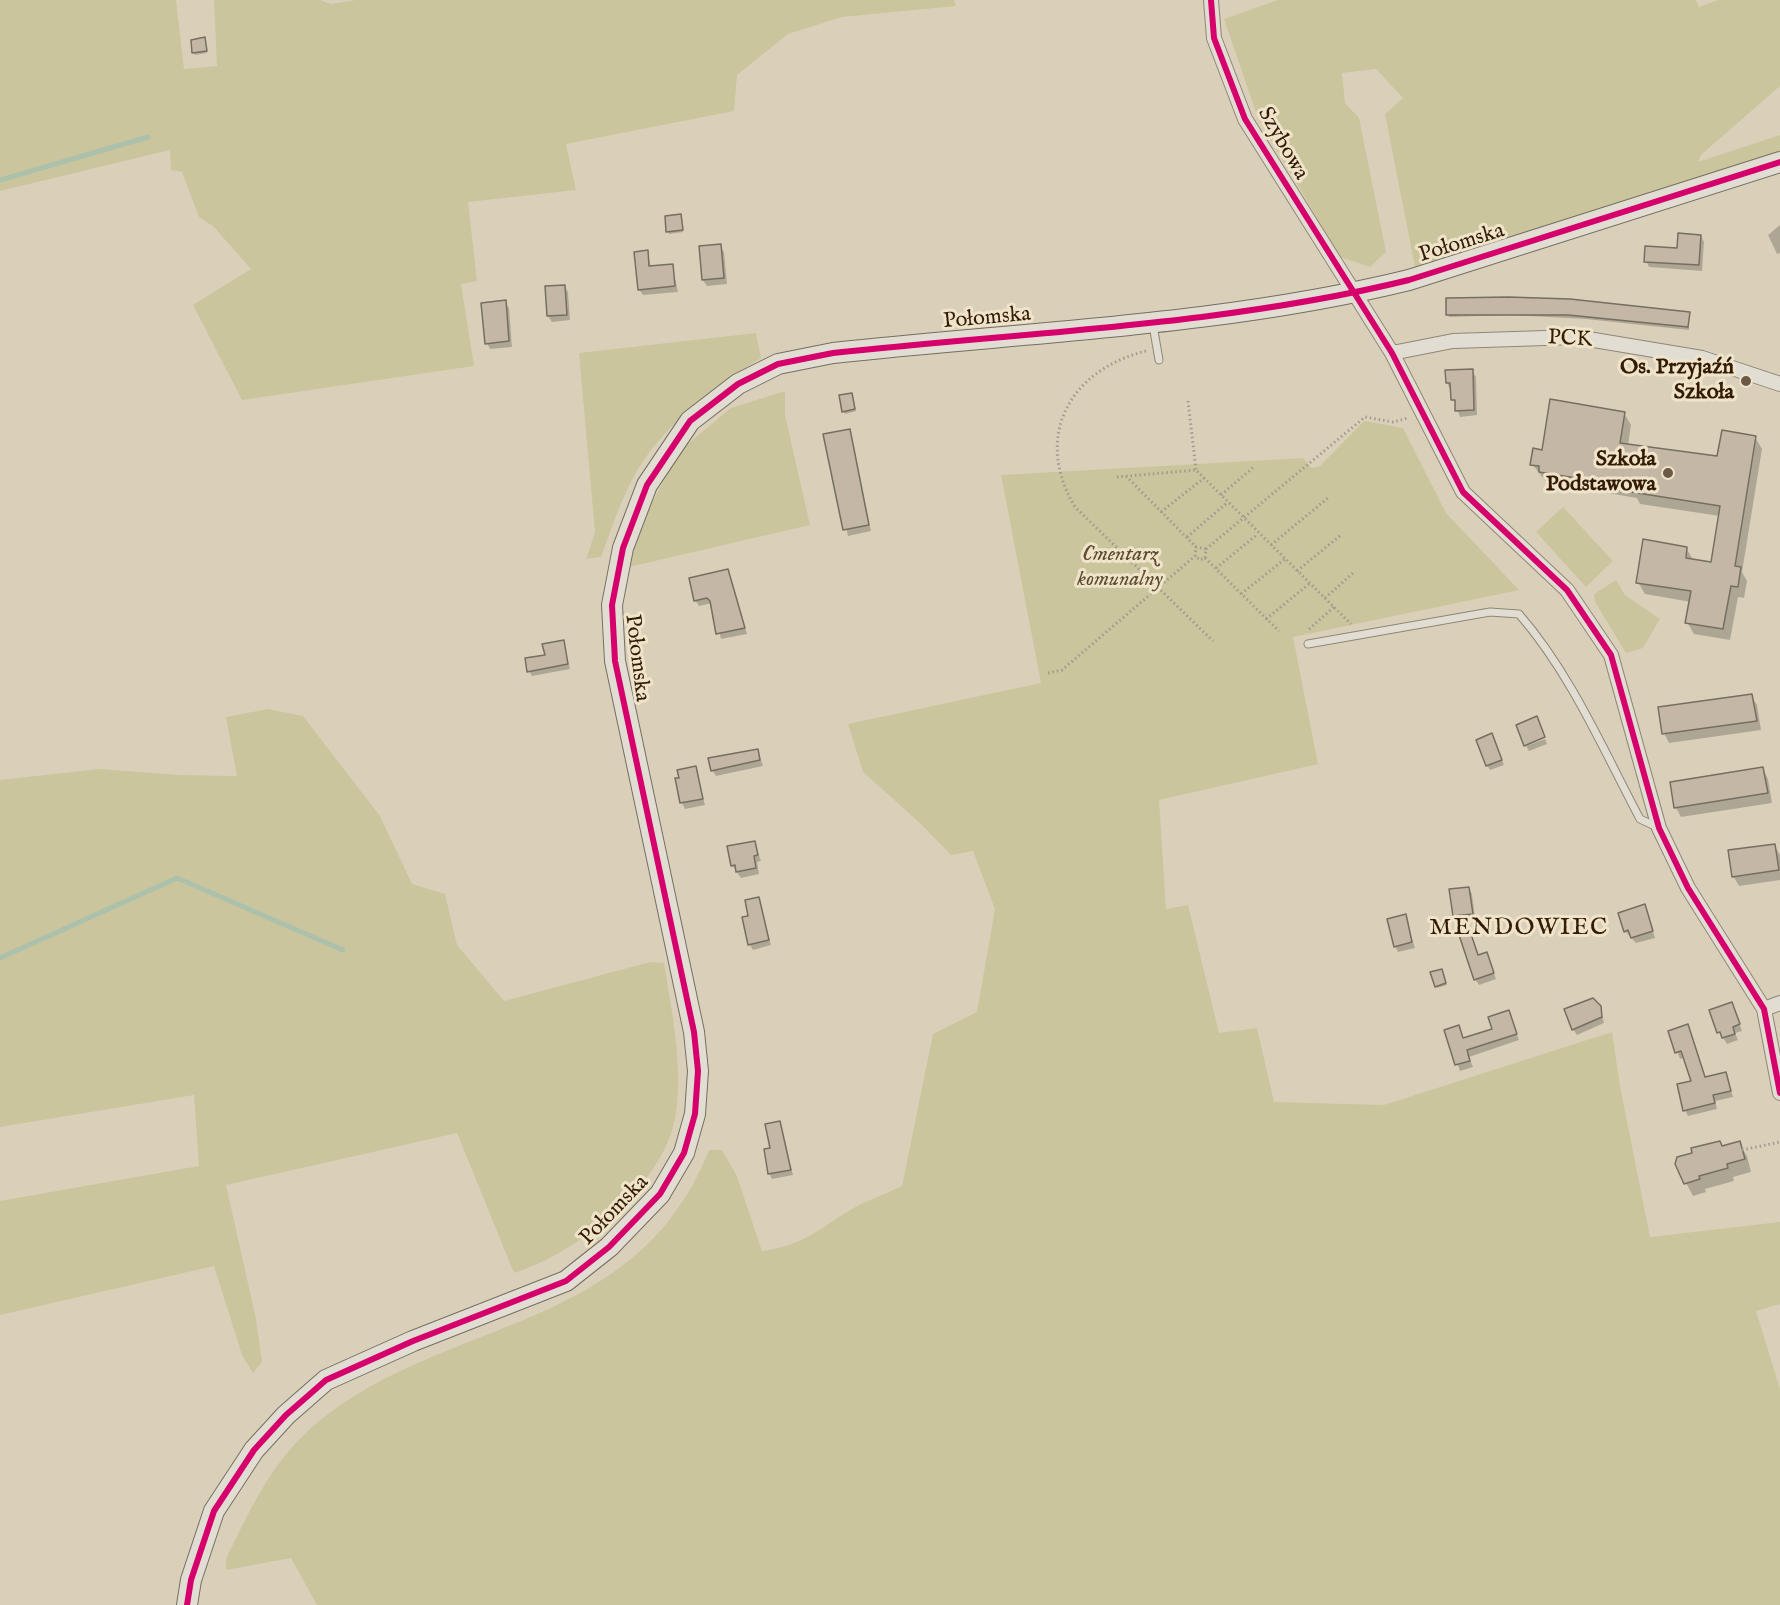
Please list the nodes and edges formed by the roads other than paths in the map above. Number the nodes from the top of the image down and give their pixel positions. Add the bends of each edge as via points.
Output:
1 (1211, 0) edge
2 (1780, 162) edge
3 (1354, 293) junction
4 (1152, 322) junction
5 (1392, 354) junction
6 (1159, 360) dead end
7 (1780, 384) edge
8 (1308, 644) dead end
9 (1659, 828) junction
10 (1780, 1003) edge
11 (1764, 1009) junction
12 (1780, 1093) edge
13 (188, 1605) edge

1 - 3 street, Szybowa via 1214,38 1245,119
2 - 3 street, Połomska via 1431,273
3 - 4 street, Połomska
3 - 5 street, Szybowa
4 - 6 lane
4 - 13 street, Połomska via 833,353 778,364 738,384 690,421 647,485 623,548 612,604 615,661 694,1032 698,1071 695,1114 684,1153 660,1194 609,1247 566,1281 326,1380 286,1415 254,1450 214,1511 191,1580
5 - 7 street, PCK via 1453,340 1576,337 1702,358
5 - 9 street, Szybowa via 1463,492 1567,590 1611,655
8 - 9 lane via 1490,612 1519,614 1544,643 1568,681 1640,819
9 - 11 street, Szybowa via 1688,888
10 - 11 street
11 - 12 street

